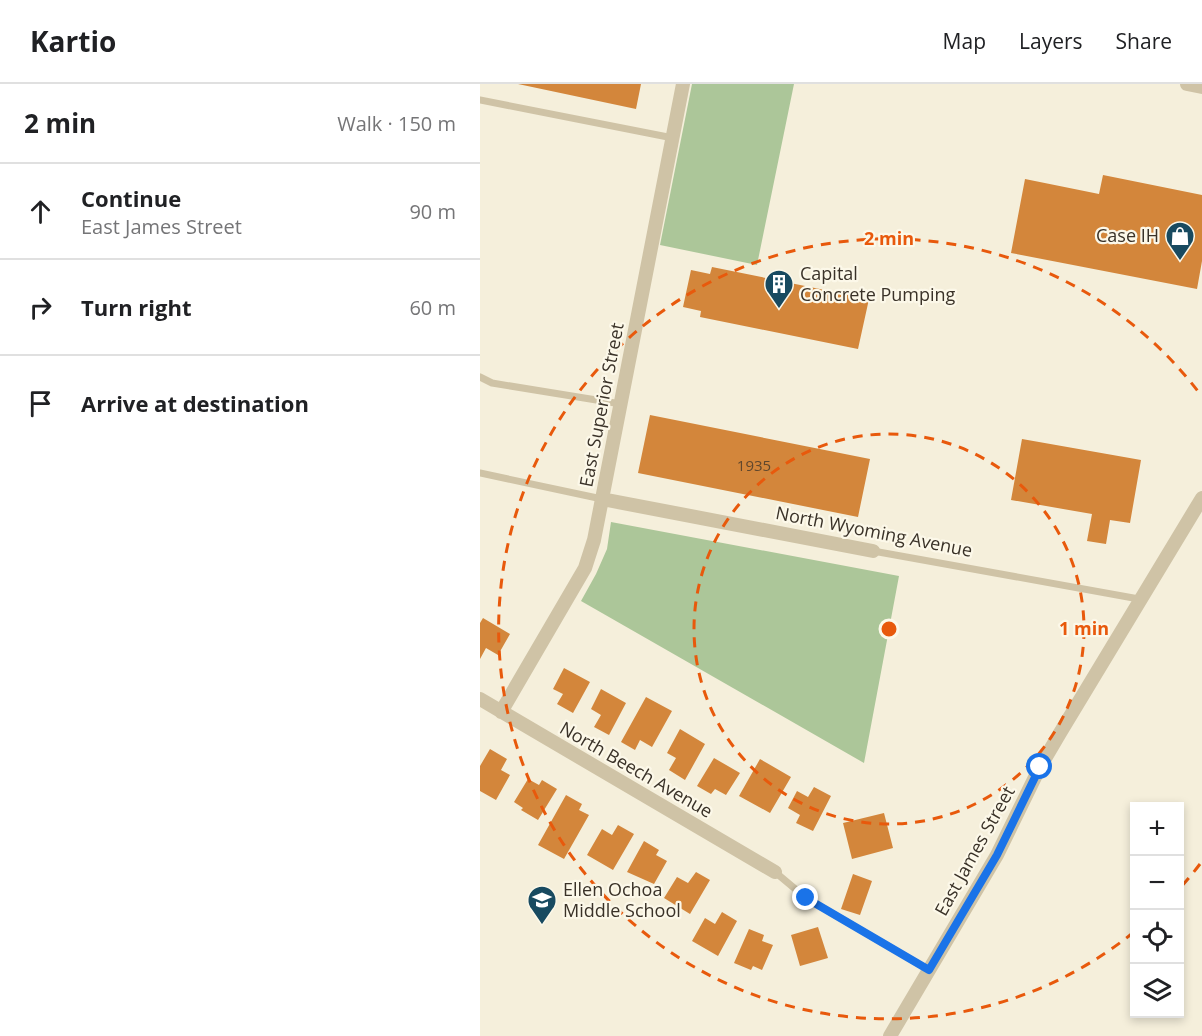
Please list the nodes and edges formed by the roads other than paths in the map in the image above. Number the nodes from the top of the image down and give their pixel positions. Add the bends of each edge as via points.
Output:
1 (683, 84) edge
2 (1187, 84) edge
3 (1202, 87) edge
4 (480, 100) edge
5 (673, 138) junction
6 (480, 377) edge
7 (621, 404) junction
8 (480, 473) edge
9 (1202, 498) edge
10 (602, 499) junction
11 (873, 551) joint
12 (1139, 599) junction
13 (480, 699) edge
14 (501, 712) junction
15 (775, 872) joint
16 (929, 970) junction
17 (890, 1036) edge

1 - 5 street, East Superior Street
2 - 3 street
4 - 5 lane
5 - 7 street, East Superior Street
6 - 7 lane via 492,383
7 - 10 street, East Superior Street
8 - 10 lane
9 - 12 street, East James Street
10 - 11 street, North Wyoming Avenue
10 - 14 street, East Superior Street via 585,568
11 - 12 lane, North Wyoming Avenue
12 - 16 street, East James Street via 1055,741 997,855
13 - 14 street, North Beech Avenue
14 - 15 street, North Beech Avenue
15 - 16 lane via 806,898
16 - 17 street, East James Street

